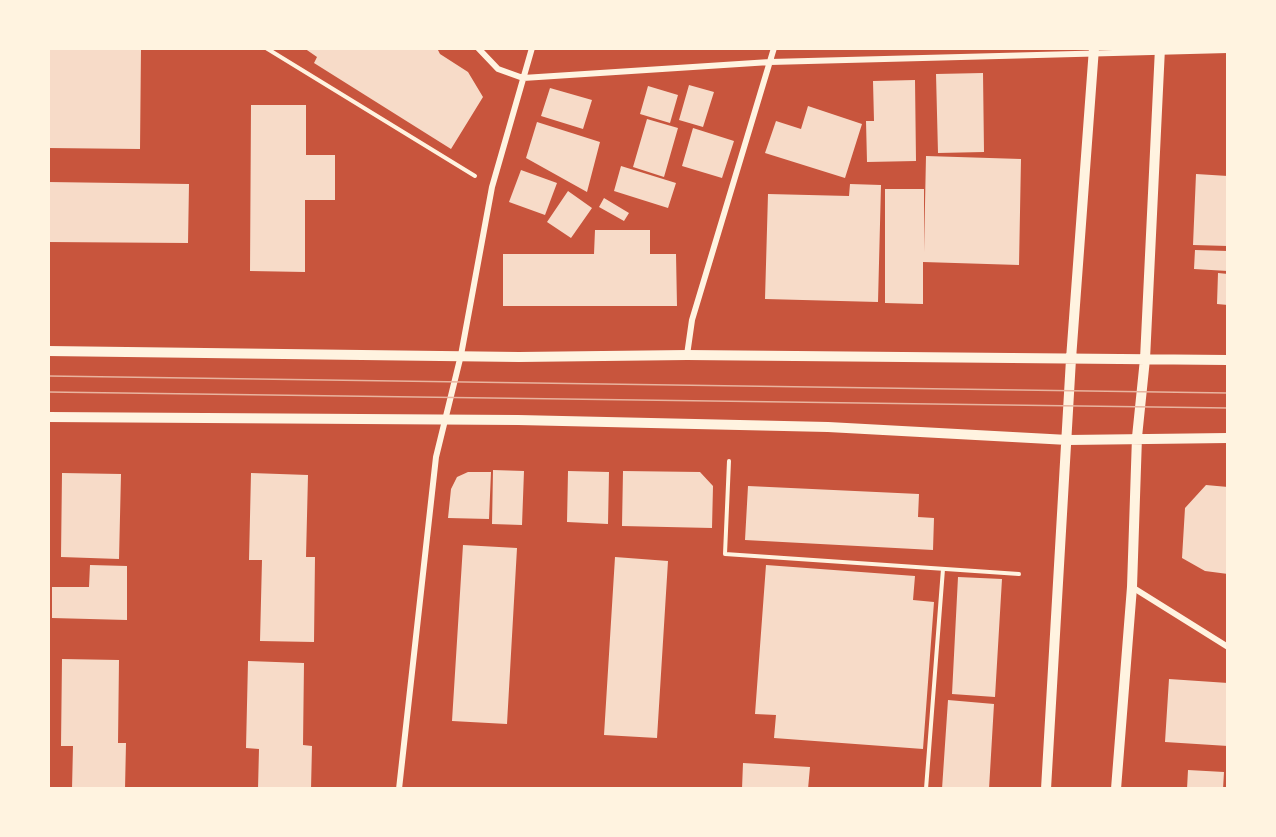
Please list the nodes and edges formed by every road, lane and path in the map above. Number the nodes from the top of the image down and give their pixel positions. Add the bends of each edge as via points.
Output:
1 (266, 48) edge
2 (478, 48) edge
3 (532, 48) edge
4 (774, 48) edge
5 (1094, 50) edge
6 (1159, 50) edge
7 (1228, 50) edge
8 (770, 62) junction
9 (523, 78) junction
10 (492, 187) junction
11 (48, 351) edge
12 (461, 355) junction
13 (687, 355) junction
14 (1071, 359) junction
15 (1144, 359) junction
16 (1228, 360) edge
17 (48, 417) edge
18 (446, 419) junction
19 (1137, 437) junction
20 (1228, 438) edge
21 (1068, 440) junction
22 (729, 461) dead end
23 (943, 569) junction
24 (1020, 574) dead end
25 (1132, 587) junction
26 (1228, 647) edge
27 (399, 789) edge
28 (927, 789) edge
29 (1046, 789) edge
30 (1116, 789) edge

1 - 10 path
2 - 9 street via 498,69
3 - 9 street
4 - 8 street
5 - 6 street
5 - 8 street
5 - 14 street
6 - 7 street
6 - 15 street
8 - 9 street
8 - 13 street via 692,320
9 - 10 street
10 - 12 street
11 - 12 street
12 - 13 street
12 - 18 street
13 - 14 street
14 - 15 street
14 - 21 street
15 - 16 street
15 - 19 street
17 - 18 street
18 - 21 street via 828,427
18 - 27 street via 436,457
19 - 20 street
19 - 21 street
19 - 25 street
21 - 29 street
22 - 23 path via 725,554
23 - 24 path
23 - 28 path
25 - 26 street
25 - 30 street

